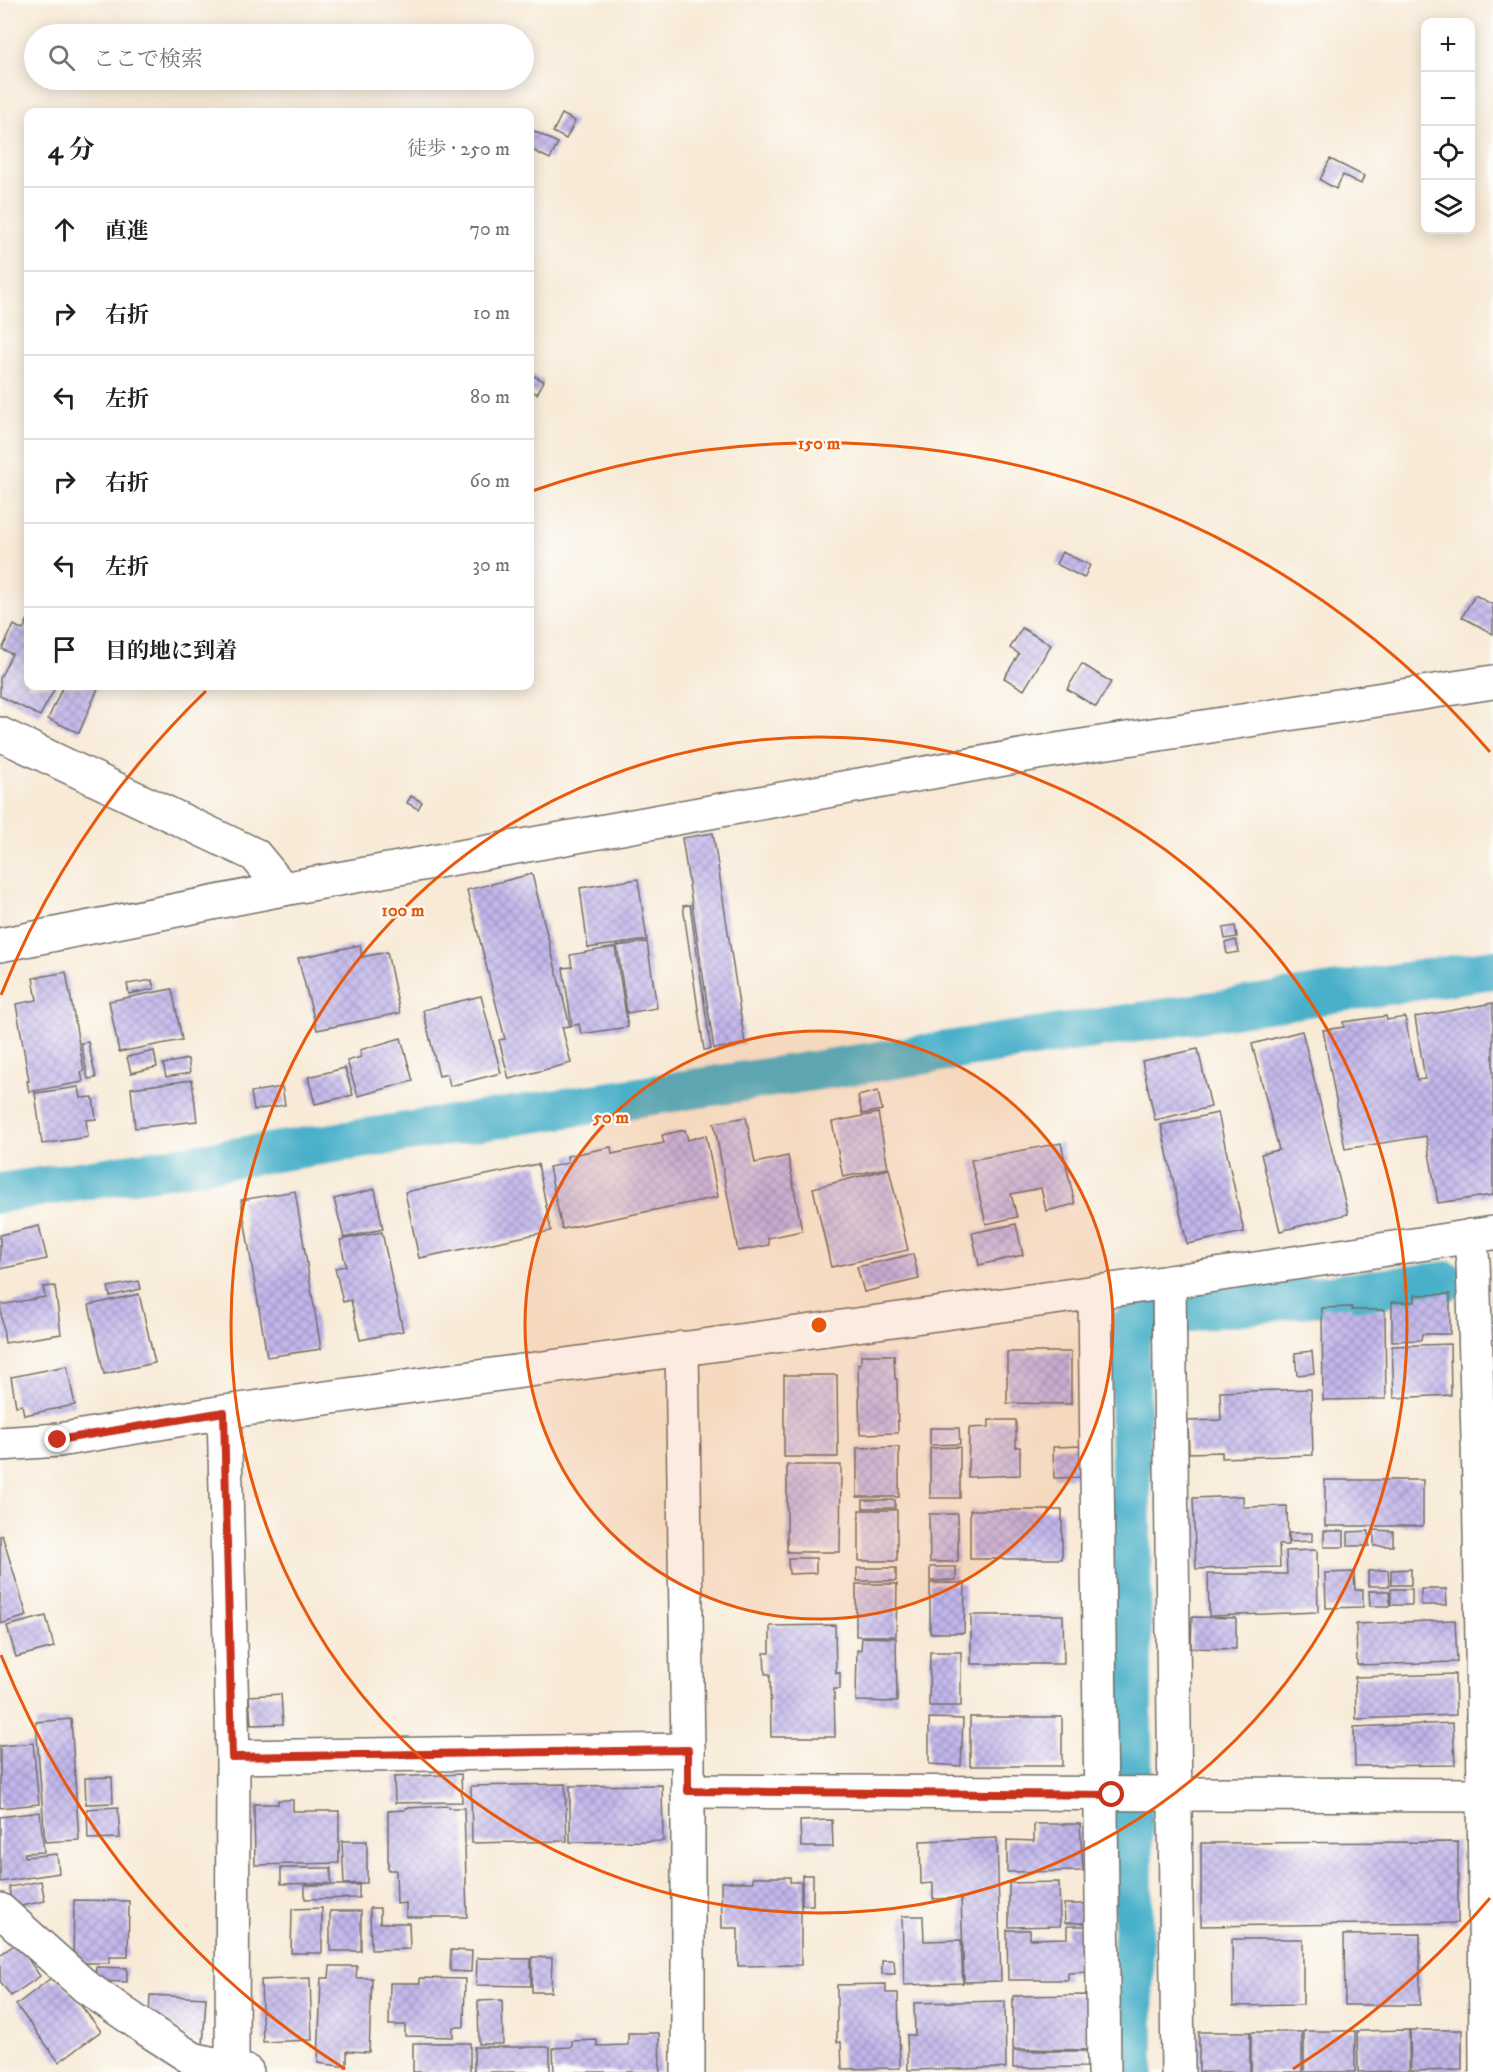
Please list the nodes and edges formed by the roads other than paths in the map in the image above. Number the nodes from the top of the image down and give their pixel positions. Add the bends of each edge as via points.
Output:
1 (1493, 682) edge
2 (0, 734) edge
3 (283, 889) junction
4 (0, 945) edge
5 (1481, 1234) edge
6 (1095, 1292) junction
7 (1169, 1306) junction
8 (681, 1348) junction
9 (224, 1412) junction
10 (0, 1444) edge
11 (1486, 1479) edge
12 (688, 1750) junction
13 (232, 1757) junction
14 (688, 1791) junction
15 (1163, 1794) junction
16 (1106, 1795) junction
17 (1489, 1795) edge
18 (0, 1911) edge
19 (240, 2070) edge
20 (688, 2072) edge
21 (1104, 2072) edge
22 (1178, 2072) edge
23 (1486, 2072) edge

1 - 3 street via 1037,753
2 - 3 street via 255,855
3 - 4 street
5 - 7 street
5 - 11 street via 1473,1263
6 - 7 street
6 - 8 street
6 - 16 street
7 - 15 street
8 - 9 street
8 - 12 street
9 - 10 street via 58,1440
9 - 13 street
11 - 17 street
12 - 13 street
12 - 14 street
13 - 19 street
14 - 16 street
14 - 20 street
15 - 16 street
15 - 17 street
15 - 22 street
16 - 21 street
17 - 23 street
18 - 19 street via 86,1987 148,2030 193,2059

